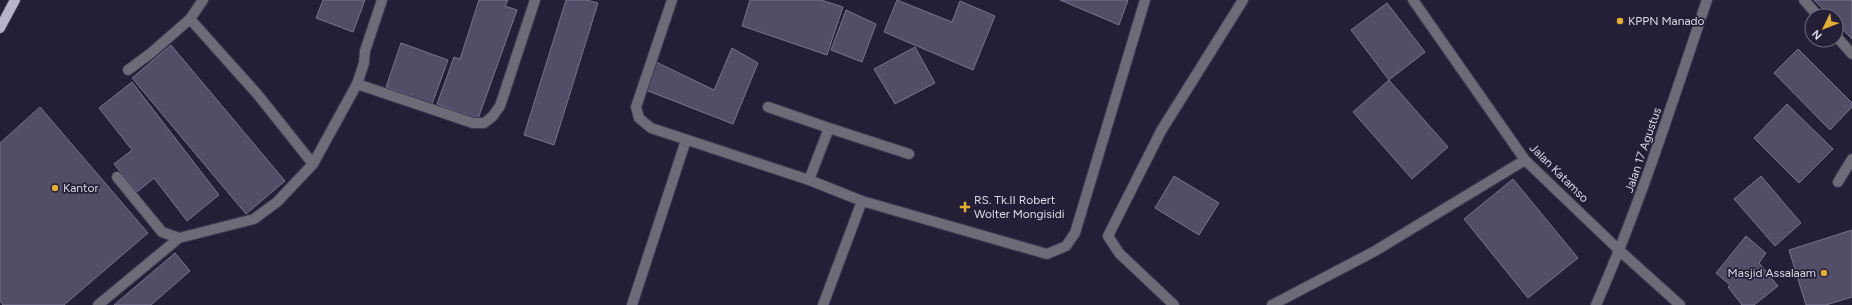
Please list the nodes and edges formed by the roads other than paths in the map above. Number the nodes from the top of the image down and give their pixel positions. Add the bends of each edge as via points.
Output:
1 (15, 0) edge
2 (203, 0) edge
3 (382, 0) edge
4 (535, 0) edge
5 (672, 0) edge
6 (1145, 0) edge
7 (1243, 0) edge
8 (1413, 0) edge
9 (1707, 0) edge
10 (1804, 0) edge
11 (1811, 8) edge
12 (190, 19) junction
13 (0, 28) edge
14 (1844, 45) edge
15 (1852, 54) edge
16 (128, 70) dead end
17 (357, 84) junction
18 (768, 107) dead end
19 (829, 128) junction
20 (686, 140) junction
21 (909, 154) dead end
22 (1852, 159) edge
23 (1525, 160) junction
24 (313, 164) junction
25 (117, 177) dead end
26 (809, 180) junction
27 (1838, 182) dead end
28 (862, 200) junction
29 (179, 238) junction
30 (1620, 251) junction
31 (98, 305) edge
32 (632, 305) edge
33 (823, 305) edge
34 (1174, 305) edge
35 (1272, 305) edge
36 (1596, 305) edge
37 (1680, 305) edge

1 - 13 main road
2 - 12 street
3 - 17 street
4 - 17 street via 500,106 484,123 473,122
5 - 20 street via 636,107 639,118 651,128
6 - 28 street via 1075,233 1066,246 1048,254
7 - 34 street via 1161,131 1108,236 1119,253
8 - 23 street, Jalan Katamso
9 - 30 street, Jalan 17 Agustus
10 - 11 street
12 - 16 street
12 - 24 street via 258,95
14 - 15 street
17 - 24 street
18 - 19 street
19 - 21 street
19 - 26 street
20 - 26 street
20 - 32 street
22 - 27 street
23 - 30 street, Jalan Katamso
23 - 35 street via 1376,251
24 - 29 street via 277,202 254,219
25 - 29 street via 162,232
26 - 28 street
28 - 33 street
29 - 31 street
30 - 36 street, Jalan 17 Agustus
30 - 37 street, Jalan Katamso

